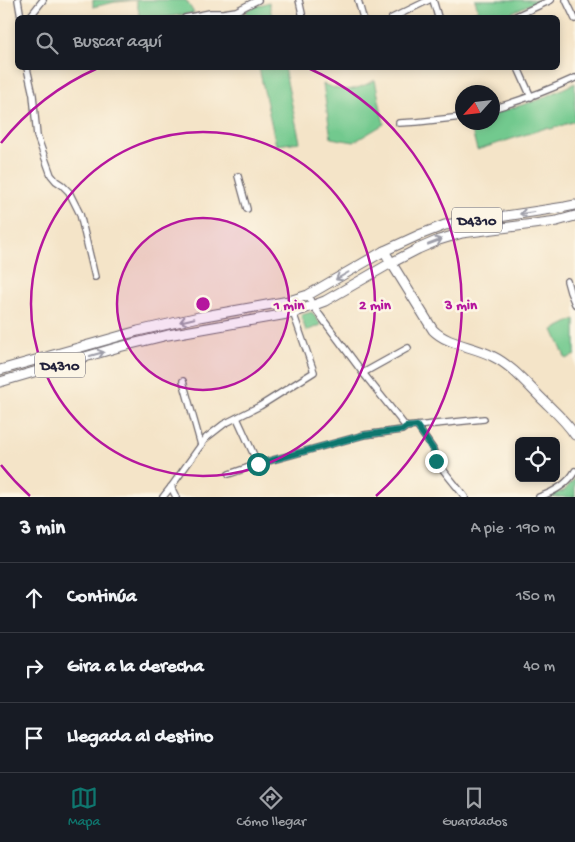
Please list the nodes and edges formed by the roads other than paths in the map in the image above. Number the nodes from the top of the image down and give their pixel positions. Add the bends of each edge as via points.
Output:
1 (18, 0) edge
2 (43, 0) edge
3 (258, 0) edge
4 (299, 0) edge
5 (358, 0) edge
6 (428, 0) edge
7 (433, 0) edge
8 (551, 0) edge
9 (566, 0) edge
10 (20, 15) edge
11 (31, 15) edge
12 (200, 15) edge
13 (302, 15) edge
14 (362, 15) edge
15 (398, 15) edge
16 (437, 15) edge
17 (518, 15) edge
18 (575, 19) edge
19 (27, 70) edge
20 (519, 70) edge
21 (575, 78) edge
22 (531, 97) junction
23 (500, 107) edge
24 (455, 118) edge
25 (399, 123) dead end
26 (238, 176) dead end
27 (575, 204) edge
28 (247, 209) dead end
29 (575, 216) edge
30 (384, 252) junction
31 (391, 263) junction
32 (95, 277) dead end
33 (567, 281) dead end
34 (308, 295) junction
35 (289, 301) junction
36 (575, 304) edge
37 (313, 306) junction
38 (293, 312) junction
39 (408, 348) dead end
40 (0, 370) edge
41 (363, 373) junction
42 (183, 381) dead end
43 (0, 382) edge
44 (237, 418) junction
45 (484, 419) dead end
46 (417, 426) junction
47 (406, 427) junction
48 (575, 435) edge
49 (201, 446) junction
50 (258, 464) junction
51 (575, 471) edge
52 (230, 474) dead end
53 (171, 487) junction
54 (163, 497) edge
55 (176, 497) edge
56 (464, 497) edge
57 (539, 497) edge

1 - 10 street
2 - 11 street
3 - 12 street via 236,11
4 - 13 street
5 - 14 street
6 - 15 street
7 - 16 street
8 - 17 street
9 - 18 street
19 - 32 street via 37,136 51,175 68,192 80,214
20 - 22 street
21 - 22 street
22 - 23 street
24 - 25 street
26 - 28 street
27 -> 30 main road, D4310 via 445,225
31 -> 29 main road, D4310 via 439,240 462,233
30 - 31 main road
30 -> 34 main road, D4310
31 - 37 main road, D4310
31 - 48 main road via 432,330 444,339 503,362
33 - 36 street
34 - 35 main road, D4310
34 - 37 street
35 - 38 street
35 -> 40 main road, D4310 via 138,331
37 - 38 main road, D4310
37 - 41 street
43 -> 38 main road, D4310 via 168,335
38 - 44 street via 314,372
39 - 41 street
41 - 47 street
42 - 49 street
44 - 49 street via 224,424
44 - 50 street
45 - 46 street
46 - 47 street
46 - 56 street via 433,449 436,461
47 - 50 street
49 - 53 street
50 - 52 street
51 - 57 street via 553,492
53 - 54 street
53 - 55 street

